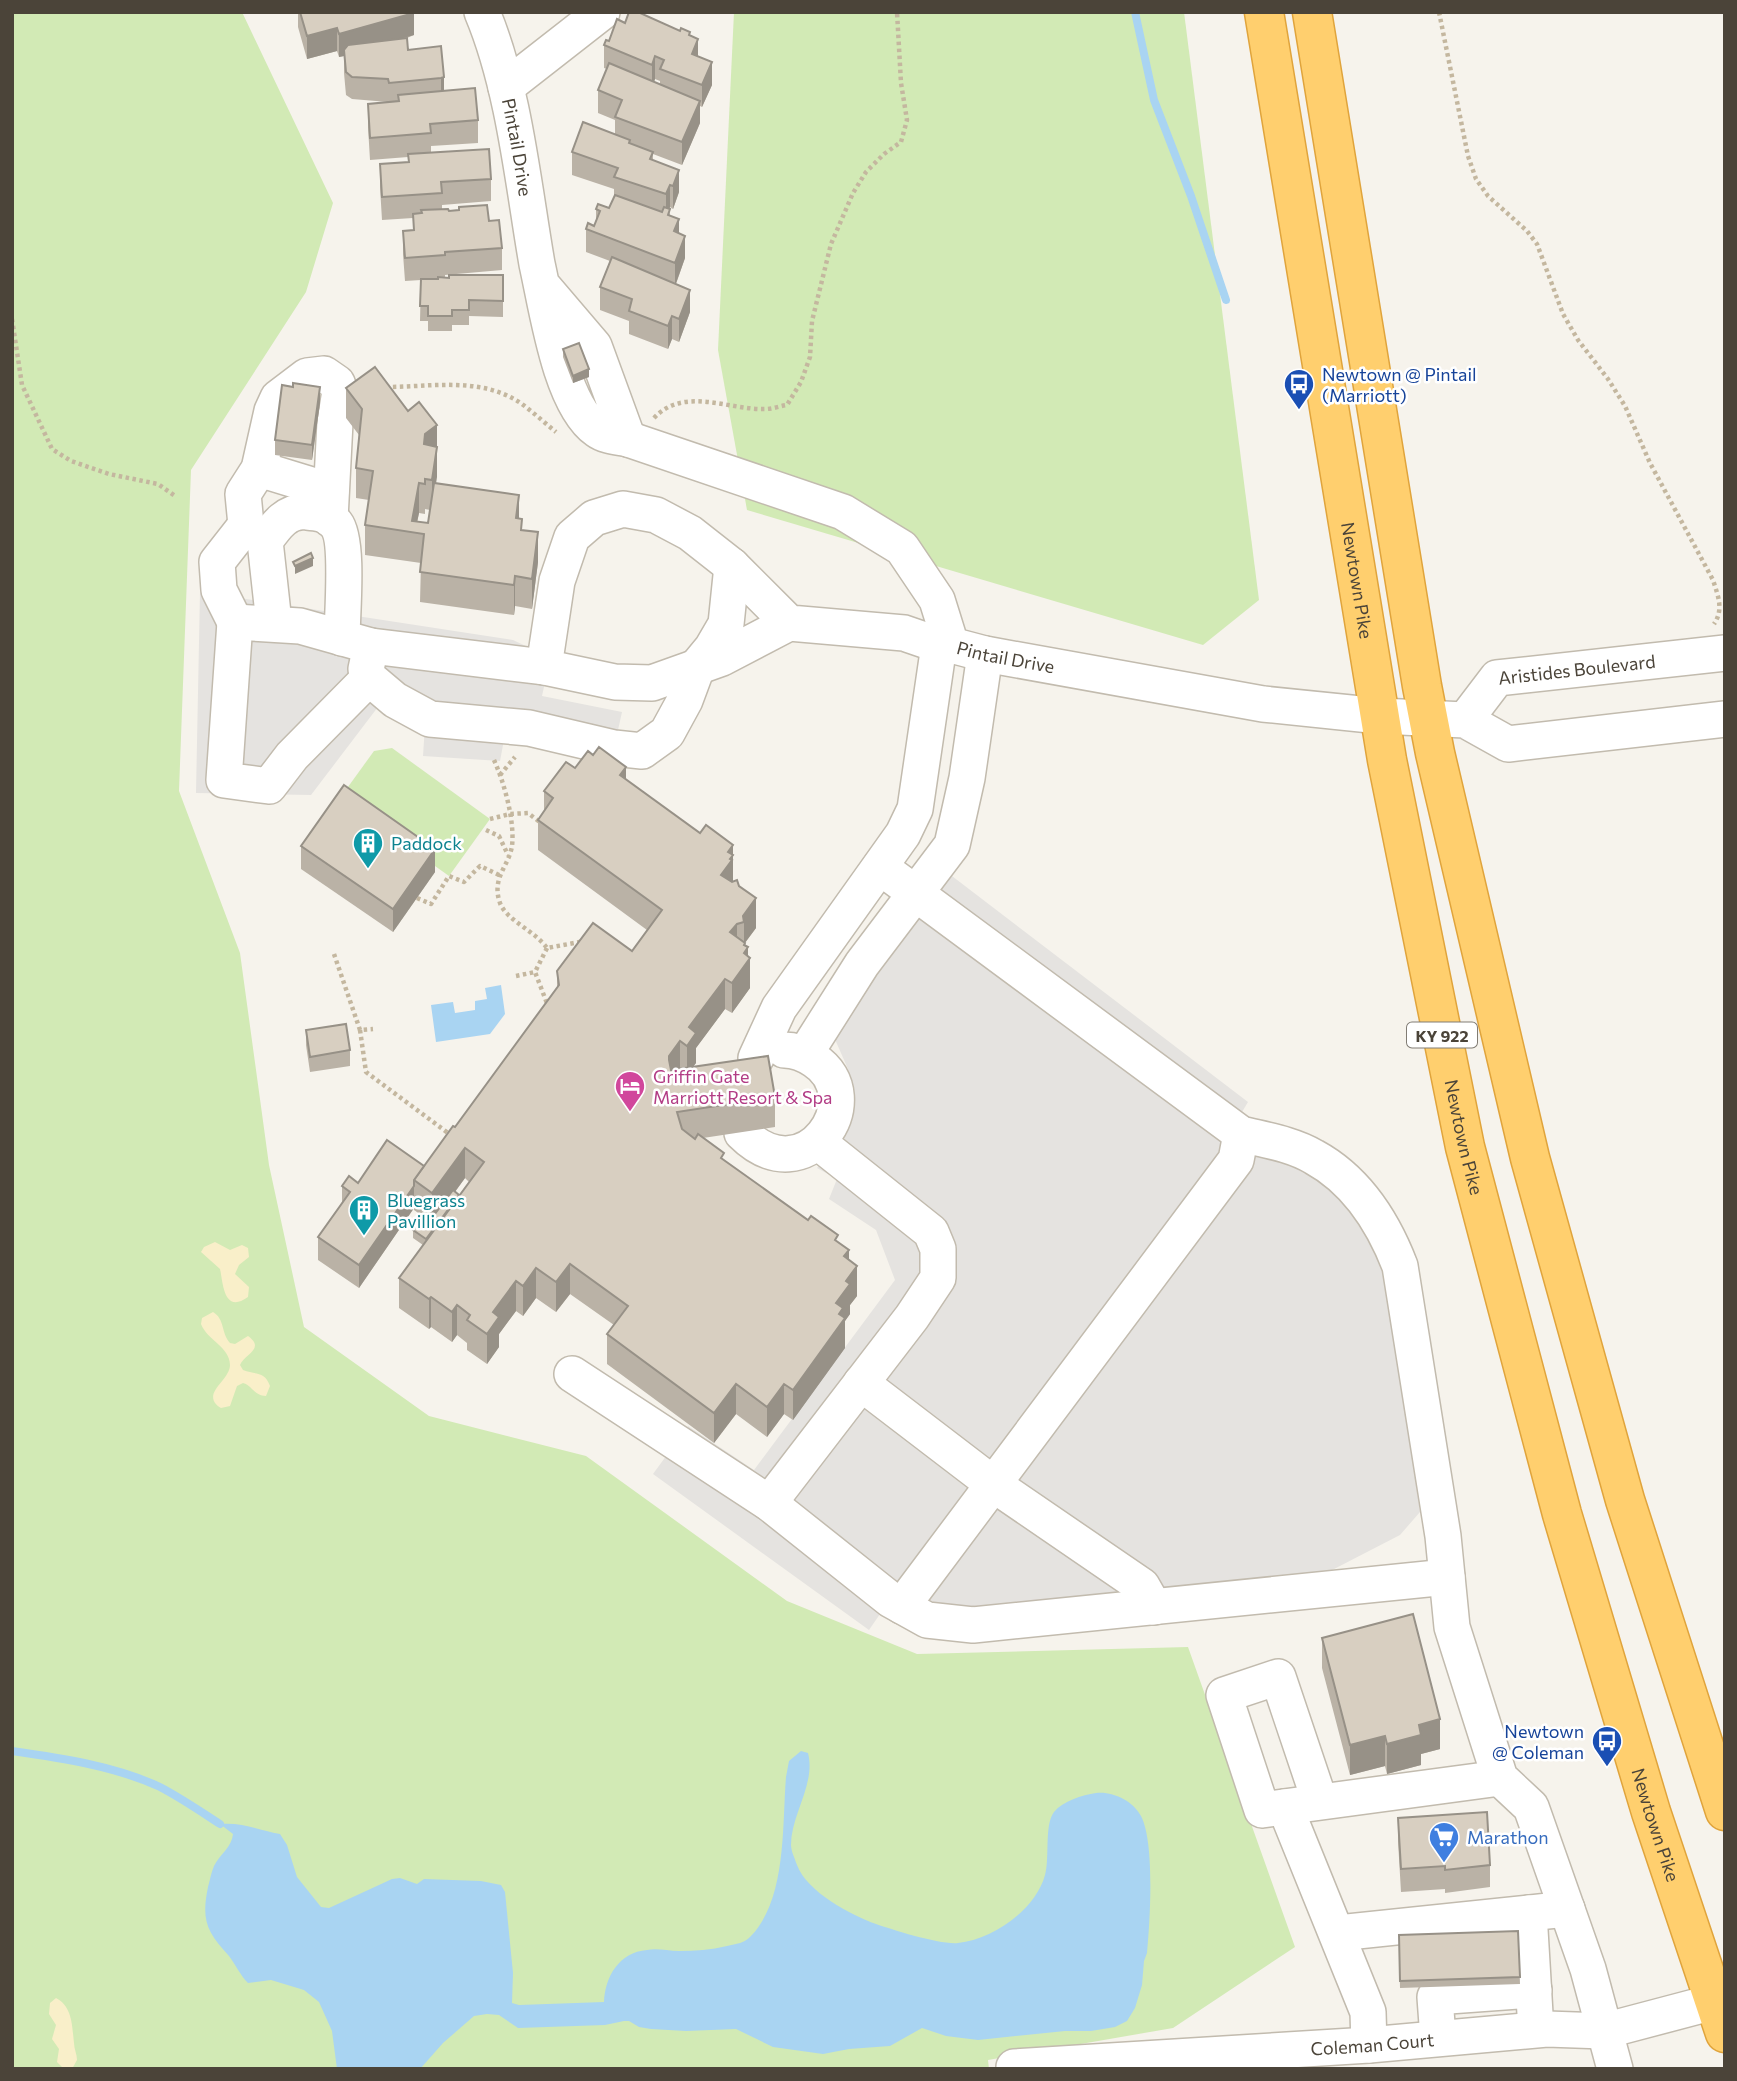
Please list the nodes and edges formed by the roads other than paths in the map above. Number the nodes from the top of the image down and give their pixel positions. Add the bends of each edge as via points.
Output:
1 (602, 12) edge
2 (1264, 12) edge
3 (1312, 12) edge
4 (483, 13) edge
5 (506, 86) junction
6 (260, 469) junction
7 (330, 505) junction
8 (255, 533) junction
9 (732, 566) junction
10 (235, 622) junction
11 (274, 623) junction
12 (789, 623) junction
13 (1716, 640) edge
14 (945, 645) junction
15 (360, 654) junction
16 (985, 654) junction
17 (698, 665) junction
18 (544, 667) junction
19 (1380, 716) junction
20 (1725, 719) edge
21 (1447, 720) junction
22 (880, 867) junction
23 (916, 894) junction
24 (805, 1054) junction
25 (741, 1132) dead end
26 (1241, 1135) junction
27 (818, 1142) junction
28 (572, 1374) dead end
29 (861, 1383) junction
30 (993, 1484) junction
31 (769, 1503) junction
32 (1447, 1577) junction
33 (902, 1606) junction
34 (1154, 1607) junction
35 (1500, 1778) junction
36 (1320, 1802) junction
37 (1285, 1807) junction
38 (1725, 1811) edge
39 (1567, 1909) junction
40 (1529, 1913) junction
41 (1338, 1933) junction
42 (1534, 1990) junction
43 (1721, 2012) edge
44 (1536, 2030) junction
45 (1604, 2031) junction
46 (1438, 2038) junction
47 (1369, 2045) junction
48 (1028, 2067) edge
49 (1615, 2069) edge

1 - 5 street
2 - 19 highway, Newtown Pike / KY 922
3 - 21 highway, KY 922
4 - 5 street, Pintail Drive
5 - 14 street, Pintail Drive via 542,285 567,388 583,417 599,432 843,512 902,548 937,600
6 - 7 street
6 - 7 street via 278,398 307,376 324,374 340,391
6 - 8 street via 243,494
7 - 8 street via 323,514 300,511
7 - 15 street via 343,550
8 - 10 street via 217,562 219,590
8 - 11 street
9 - 12 street
9 - 17 street via 726,624
9 - 18 street via 690,533 656,515 623,509 594,518 572,537 557,581
10 - 11 street
10 - 15 street via 224,780 269,786
11 - 15 street via 300,626
12 - 14 street via 904,633
12 - 17 street via 722,658
13 - 21 street, Aristides Boulevard via 1497,678
14 - 16 street, Pintail Drive
14 - 22 street via 915,809
15 - 17 street via 395,700 430,719 529,728 642,751 667,733
15 - 18 street
16 - 19 street, Pintail Drive via 1263,704
16 - 23 street via 952,845
17 - 18 street via 652,683 615,682
19 - 21 street, Pintail Drive
19 - 43 highway, Newtown Pike / KY 922 via 1465,1147 1566,1527 1648,1801
20 - 21 street via 1508,744
21 - 38 highway, KY 922 via 1530,1158 1625,1500
22 - 23 street
22 - 24 street via 779,1008 745,1071 771,1051
23 - 24 street via 862,964
23 - 26 street
24 - 27 street via 820,1063 836,1094 836,1111
25 - 27 street via 768,1152 803,1151
26 - 30 street via 1236,1160
26 - 32 street via 1276,1142 1313,1157 1341,1177 1376,1214 1391,1243 1402,1279
27 - 29 street via 931,1233 938,1249 938,1278
28 - 31 street
29 - 30 street
29 - 31 street
30 - 33 street
30 - 34 street via 1142,1586
31 - 33 street
32 - 34 street
32 - 35 street via 1452,1627
33 - 34 street via 927,1620 973,1625
35 - 36 street
35 - 39 street via 1531,1807
36 - 37 street
36 - 37 street via 1278,1677 1224,1695 1262,1810
37 - 41 street
39 - 40 street
39 - 45 street
40 - 41 street
40 - 42 street
41 - 47 street via 1368,2012
42 - 44 street
42 - 46 street via 1435,1997
43 - 45 street, Coleman Court
44 - 45 street, Coleman Court
44 - 46 street, Coleman Court
45 - 49 street
46 - 47 street, Coleman Court
47 - 48 street, Coleman Court

